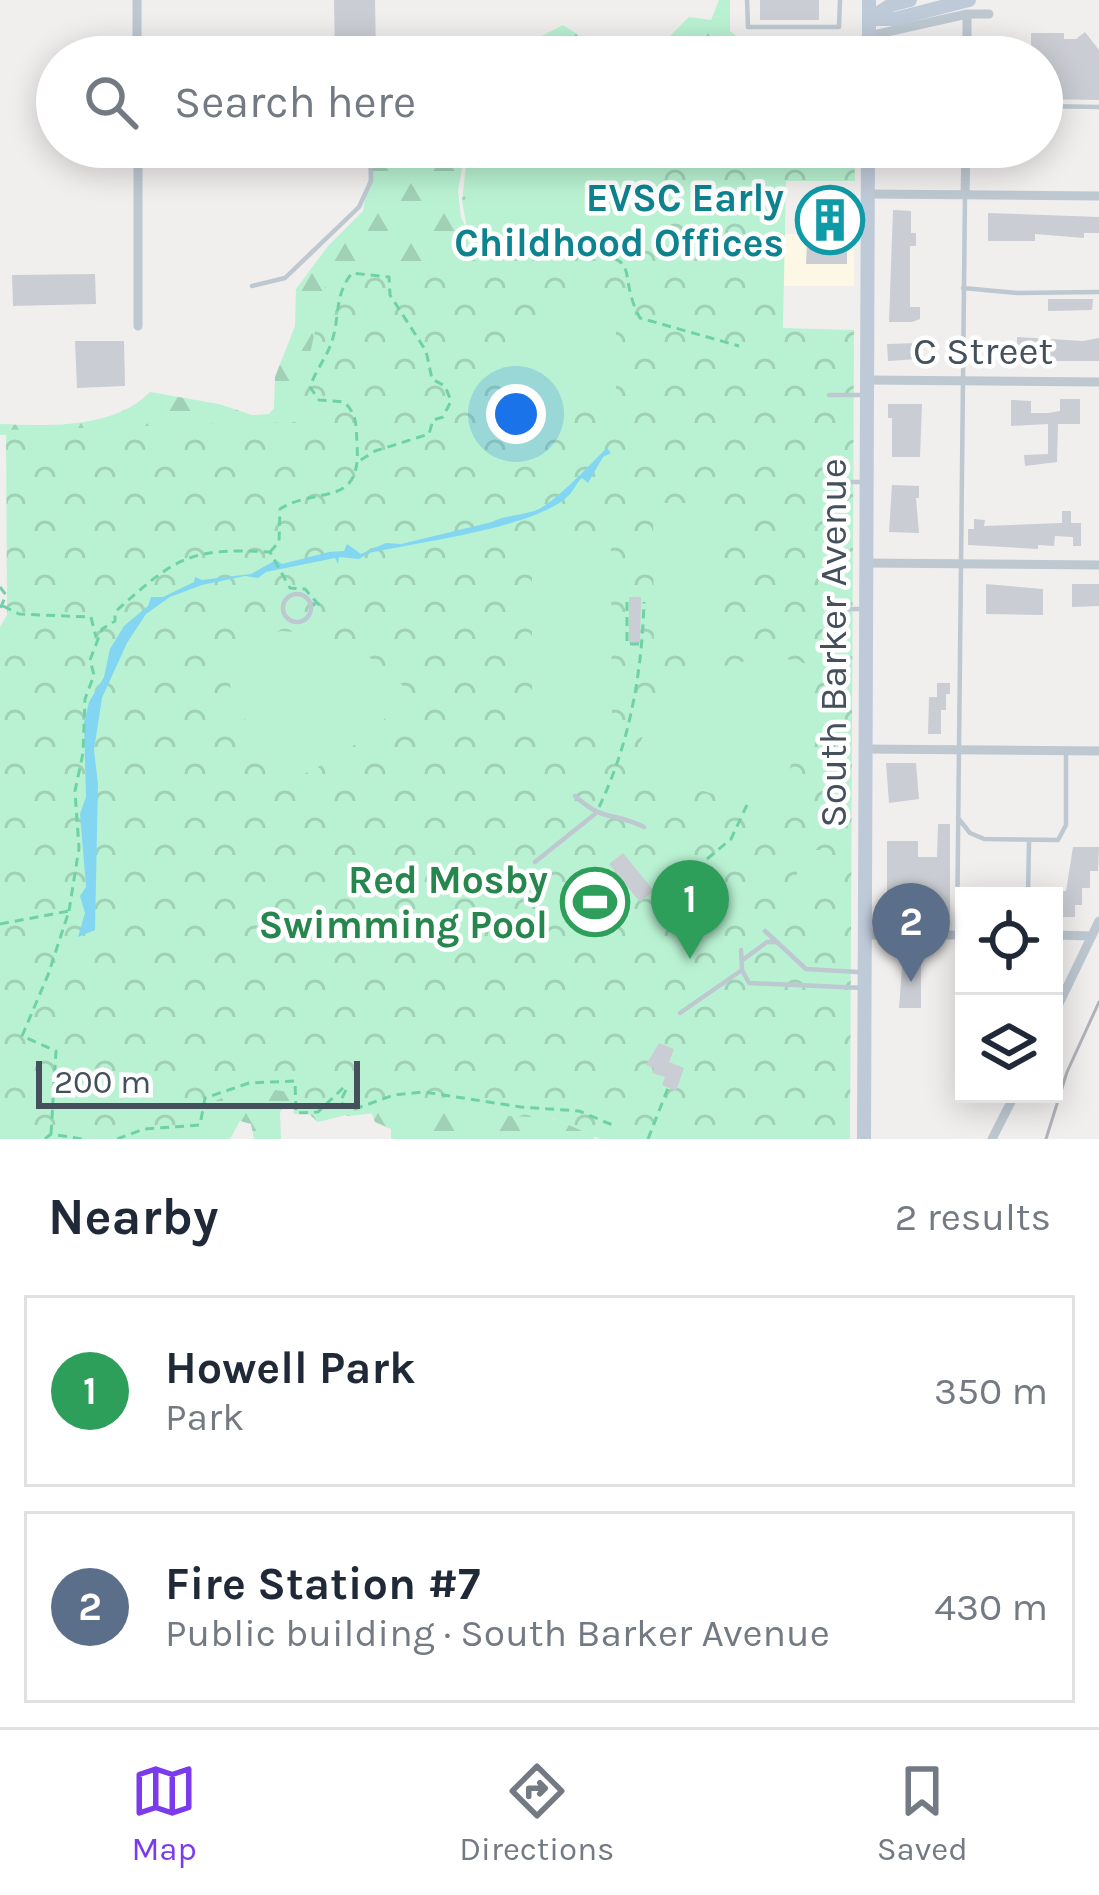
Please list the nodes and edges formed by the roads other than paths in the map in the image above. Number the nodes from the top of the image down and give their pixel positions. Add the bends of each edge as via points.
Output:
1 (137, 0) edge
2 (747, 0) edge
3 (840, 0) edge
4 (869, 0) edge
5 (910, 0) edge
6 (968, 7) edge
7 (989, 14) dead end
8 (868, 19) junction
9 (137, 36) edge
10 (869, 36) joint
11 (1063, 106) edge
12 (1099, 107) edge
13 (138, 168) edge
14 (371, 168) edge
15 (868, 168) edge
16 (966, 168) edge
17 (868, 194) junction
18 (965, 195) junction
19 (1099, 196) edge
20 (253, 286) dead end
21 (963, 289) junction
22 (1099, 292) edge
23 (138, 326) dead end
24 (961, 381) junction
25 (1099, 382) edge
26 (867, 388) junction
27 (829, 395) dead end
28 (837, 482) dead end
29 (867, 482) junction
30 (866, 563) junction
31 (959, 564) junction
32 (1099, 566) edge
33 (834, 610) dead end
34 (866, 610) junction
35 (310, 613) junction
36 (323, 617) dead end
37 (866, 749) junction
38 (958, 750) junction
39 (1066, 751) junction
40 (1099, 751) edge
41 (575, 796) dead end
42 (595, 814) junction
43 (958, 818) junction
44 (644, 827) dead end
45 (1029, 842) junction
46 (535, 862) dead end
47 (960, 887) edge
48 (1028, 887) edge
49 (1099, 921) edge
50 (766, 931) dead end
51 (955, 934) edge
52 (865, 935) junction
53 (1063, 935) edge
54 (1092, 936) junction
55 (775, 941) junction
56 (741, 950) dead end
57 (744, 959) junction
58 (742, 970) junction
59 (865, 971) junction
60 (865, 988) junction
61 (1063, 996) edge
62 (680, 1013) dead end
63 (1010, 1103) edge
64 (864, 1139) edge
65 (992, 1139) edge

1 - 9 street
2 - 3 lane via 748,27 770,27 839,26
4 - 8 main road
5 - 8 main road
6 - 7 street
6 - 8 main road
6 - 10 street
8 - 10 main road
11 - 12 lane
13 - 23 street
14 - 20 lane via 359,207 285,278
15 - 17 main road, South Barker Avenue
16 - 18 street
17 - 18 street
17 - 26 main road, South Barker Avenue
18 - 19 street
18 - 21 lane
21 - 22 lane
21 - 24 lane
24 - 25 street, C Street
24 - 26 street, C Street
24 - 31 lane
26 - 27 lane
26 - 29 main road, South Barker Avenue
28 - 29 lane
29 - 30 main road, South Barker Avenue
30 - 31 street
30 - 34 main road, South Barker Avenue
31 - 32 street
31 - 38 lane
33 - 34 lane
34 - 37 main road, South Barker Avenue
35 - 35 lane via 295,622 284,600 306,596
35 - 36 lane
37 - 38 street
37 - 52 main road, South Barker Avenue
38 - 39 street
38 - 43 lane
39 - 40 street
39 - 45 lane via 1063,835
41 - 42 lane
42 - 44 lane
42 - 46 lane
43 - 45 lane via 984,839
43 - 47 lane
45 - 48 lane
49 - 54 street
50 - 55 lane
51 - 52 street
52 - 59 main road, South Barker Avenue
53 - 54 street
54 - 61 street
55 - 57 lane
55 - 59 lane via 806,969
56 - 57 lane
57 - 58 lane
58 - 60 lane via 749,983
58 - 62 lane
59 - 60 main road, South Barker Avenue
60 - 64 main road, South Barker Avenue
63 - 65 street

